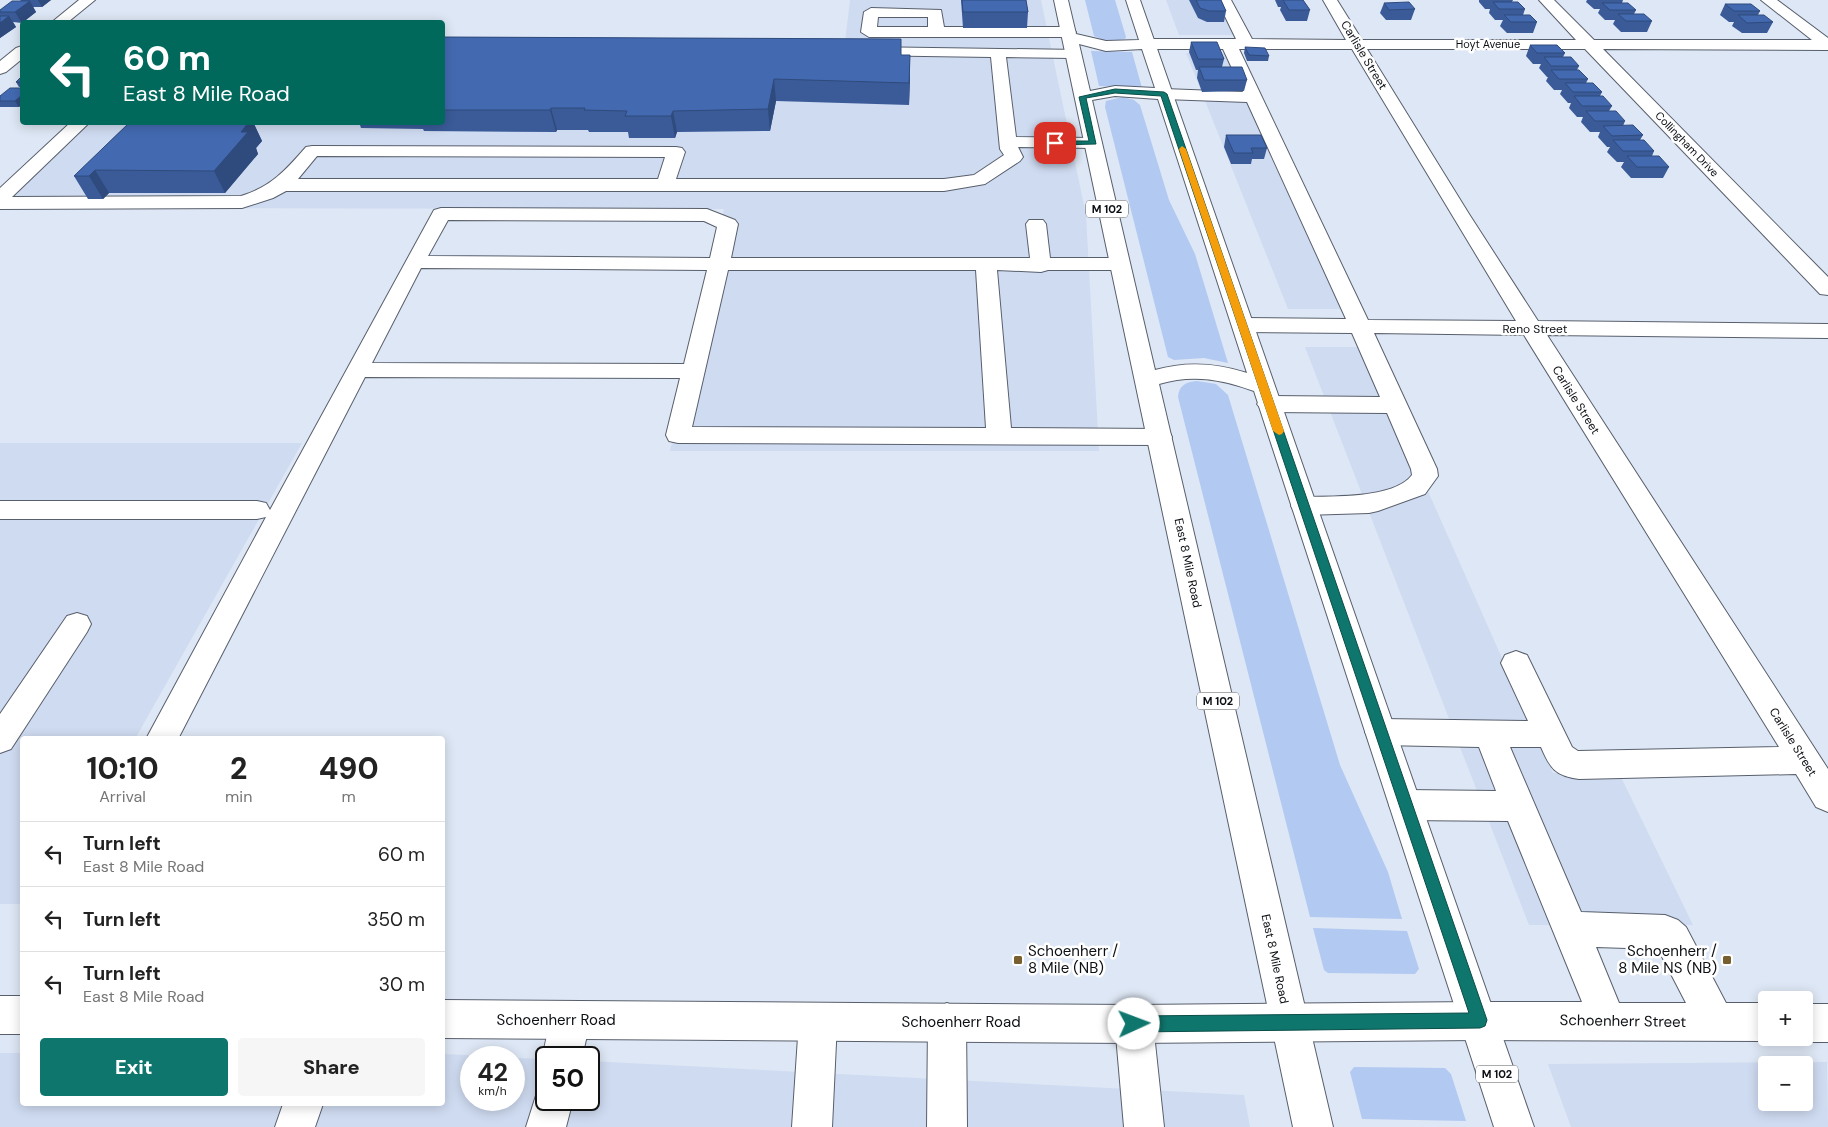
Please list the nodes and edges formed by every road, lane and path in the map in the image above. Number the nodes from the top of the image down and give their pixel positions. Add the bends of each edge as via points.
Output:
1 (88, 0) edge
2 (1060, 0) edge
3 (1132, 0) edge
4 (1224, 0) edge
5 (1330, 0) edge
6 (1546, 0) edge
7 (1768, 0) edge
8 (62, 20) edge
9 (936, 32) dead end
10 (1070, 41) junction
11 (1147, 44) junction
12 (1237, 44) junction
13 (1357, 44) junction
14 (1589, 44) junction
15 (1828, 45) edge
16 (846, 51) edge
17 (20, 53) edge
18 (998, 53) junction
19 (0, 54) edge
20 (0, 69) edge
21 (1164, 94) junction
22 (1082, 97) junction
23 (1253, 97) junction
24 (79, 125) edge
25 (1093, 143) junction
26 (1010, 145) junction
27 (468, 151) junction
28 (453, 184) junction
29 (283, 185) junction
30 (665, 186) junction
31 (0, 198) edge
32 (0, 203) edge
33 (1036, 224) dead end
34 (414, 262) junction
35 (719, 264) junction
36 (986, 264) junction
37 (1120, 264) junction
38 (1041, 266) junction
39 (1828, 289) edge
40 (1243, 325) junction
41 (1361, 328) junction
42 (1531, 329) junction
43 (1828, 331) edge
44 (356, 370) junction
45 (693, 371) junction
46 (1147, 380) junction
47 (1266, 396) junction
48 (1395, 405) junction
49 (999, 436) junction
50 (1160, 437) junction
51 (1304, 506) junction
52 (0, 510) edge
53 (257, 510) dead end
54 (77, 624) dead end
55 (1516, 663) dead end
56 (1381, 732) junction
57 (1489, 734) junction
58 (1550, 734) junction
59 (164, 736) edge
60 (0, 740) edge
61 (1805, 760) junction
62 (1828, 797) edge
63 (1406, 805) junction
64 (1519, 806) junction
65 (1570, 929) junction
66 (445, 1019) edge
67 (1480, 1020) junction
68 (571, 1021) junction
69 (1289, 1021) junction
70 (1608, 1021) junction
71 (818, 1022) junction
72 (947, 1022) junction
73 (1716, 1022) junction
74 (1758, 1022) edge
75 (1813, 1022) edge
76 (1828, 1023) edge
77 (1134, 1024) junction
78 (565, 1046) edge
79 (302, 1106) edge
80 (550, 1111) edge
81 (295, 1127) edge
82 (546, 1127) edge
83 (812, 1127) edge
84 (947, 1127) edge
85 (1144, 1127) edge
86 (1313, 1127) edge
87 (1514, 1127) edge

1 - 8 main road
2 - 10 main road, East 8 Mile Road / M 102
3 - 11 main road, M 102
4 - 12 main road
5 - 13 main road, Carlisle Street
6 - 14 main road, Collingham Drive
7 - 15 main road
9 - 10 main road
10 - 11 main road, Hoyt Avenue via 1106,46
10 - 18 main road
10 - 22 main road, East 8 Mile Road / M 102
11 - 12 main road, Hoyt Avenue
11 - 21 main road, M 102
12 - 13 main road, Hoyt Avenue
12 - 23 main road
13 - 14 main road, Hoyt Avenue
13 - 42 main road, Carlisle Street
14 - 15 main road, Hoyt Avenue
14 - 39 main road, Collingham Drive
16 - 18 main road
17 - 19 main road
17 - 20 main road
18 - 26 main road
21 - 22 main road via 1115,91
21 - 23 main road
21 - 40 main road, M 102
22 - 25 main road, East 8 Mile Road / M 102
23 - 41 main road
24 - 31 main road
25 - 26 main road
25 - 37 main road, East 8 Mile Road / M 102
26 - 30 main road via 1014,157 1000,167 978,180 944,185
27 - 28 main road
27 - 29 main road via 312,151
27 - 30 main road via 676,152
28 - 29 main road
28 - 30 main road
29 - 32 main road via 266,196 242,202
33 - 38 main road
34 - 35 main road
34 - 35 main road via 441,214 707,214 728,224
34 - 44 main road
35 - 36 main road
35 - 45 main road
36 - 38 main road
36 - 49 main road
37 - 38 main road
37 - 46 main road, East 8 Mile Road / M 102
40 - 41 main road, Reno Street
40 - 47 main road, M 102
41 - 42 main road, Reno Street
41 - 48 main road
42 - 43 main road, Reno Street
42 - 61 main road, Carlisle Street
44 - 45 main road
44 - 59 main road
45 - 49 main road via 678,435
46 - 47 main road via 1178,370 1203,369 1237,376
46 - 50 main road, East 8 Mile Road / M 102
47 - 48 main road
47 - 51 main road, M 102
48 - 51 main road via 1424,469 1422,483 1369,504
49 - 50 main road
50 - 69 main road, East 8 Mile Road / M 102
51 - 56 main road, M 102
52 - 53 main road
54 - 60 main road
55 - 58 main road
56 - 57 main road
56 - 63 main road, M 102
57 - 58 main road
57 - 64 main road
58 - 61 main road via 1561,757 1571,764 1580,765
61 - 62 main road, Carlisle Street
63 - 64 main road
63 - 67 main road, M 102
64 - 65 main road
65 - 70 main road
65 - 73 main road via 1665,932 1673,939
66 - 68 main road, Schoenherr Road
67 - 69 main road, Schoenherr Road
67 - 70 main road, Schoenherr Street
67 - 87 main road, M 102
68 - 71 main road, Schoenherr Road
68 - 78 main road
69 - 77 main road, Schoenherr Road
69 - 86 main road, East 8 Mile Road / M 102
70 - 73 main road, Schoenherr Street
71 - 72 main road, Schoenherr Road
71 - 83 main road
72 - 77 main road, Schoenherr Road
72 - 84 main road
73 - 74 main road, Schoenherr Street
75 - 76 main road
77 - 85 main road
79 - 81 main road
80 - 82 main road

